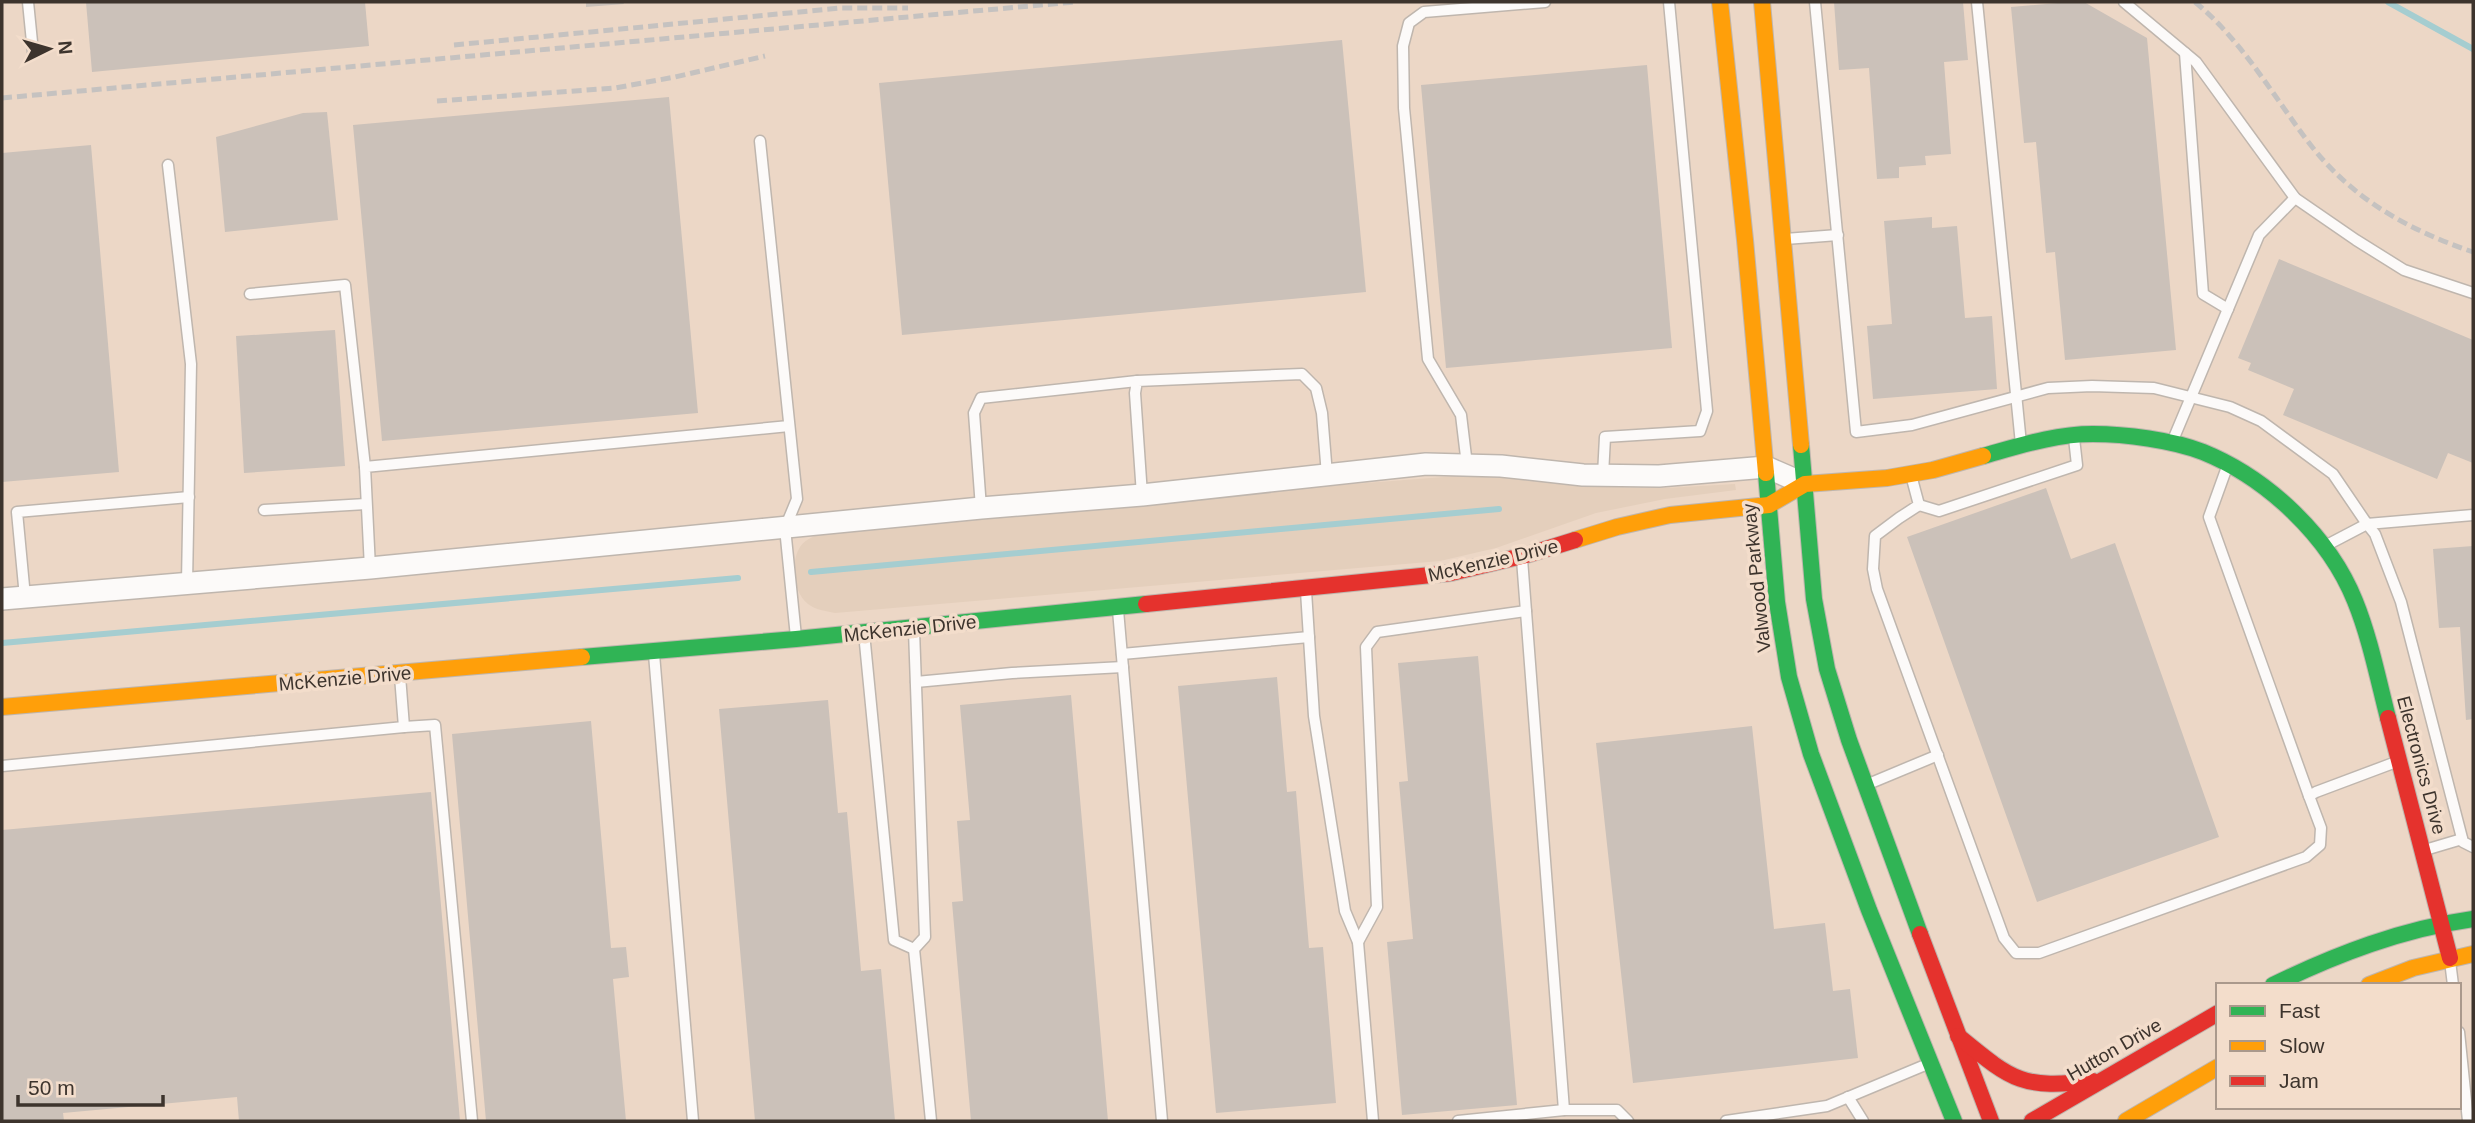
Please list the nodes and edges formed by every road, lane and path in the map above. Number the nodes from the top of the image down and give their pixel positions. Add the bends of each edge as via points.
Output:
1 (29, 2) edge
2 (1545, 2) edge
3 (1669, 2) edge
4 (1720, 2) edge
5 (1762, 2) edge
6 (1815, 2) edge
7 (1977, 2) edge
8 (2124, 2) edge
9 (33, 52) dead end
10 (2185, 53) junction
11 (760, 141) dead end
12 (168, 165) dead end
13 (2295, 198) junction
14 (1838, 235) junction
15 (1784, 239) junction
16 (2473, 293) edge
17 (250, 294) dead end
18 (2228, 309) junction
19 (1137, 381) junction
20 (2191, 396) junction
21 (2016, 397) junction
22 (789, 426) junction
23 (2073, 435) junction
24 (2172, 443) junction
25 (2021, 444) junction
26 (2228, 464) junction
27 (1467, 465) junction
28 (365, 467) junction
29 (1766, 467) junction
30 (1911, 474) junction
31 (1326, 475) junction
32 (1603, 475) junction
33 (1805, 484) junction
34 (1142, 495) junction
35 (189, 497) junction
36 (366, 504) junction
37 (1769, 505) junction
38 (1919, 506) junction
39 (981, 508) junction
40 (264, 510) dead end
41 (2473, 516) edge
42 (2367, 524) junction
43 (785, 528) junction
44 (2325, 546) junction
45 (1521, 556) junction
46 (370, 568) junction
47 (187, 583) junction
48 (2347, 584) joint
49 (1306, 588) junction
50 (25, 597) junction
51 (2, 599) edge
52 (1118, 607) junction
53 (1525, 611) junction
54 (914, 627) junction
55 (864, 632) junction
56 (1309, 637) junction
57 (796, 639) junction
58 (653, 651) junction
59 (1122, 654) junction
60 (1124, 667) junction
61 (400, 673) junction
62 (916, 682) junction
63 (2, 707) edge
64 (404, 727) junction
65 (1938, 755) junction
66 (2399, 761) junction
67 (2, 766) edge
68 (1866, 785) junction
69 (2309, 796) junction
70 (2462, 839) junction
71 (2473, 847) edge
72 (2423, 851) junction
73 (2473, 919) edge
74 (2441, 923) junction
75 (1358, 942) junction
76 (914, 948) junction
77 (2473, 954) edge
78 (2450, 958) junction
79 (2277, 983) edge
80 (2374, 983) edge
81 (2453, 983) edge
82 (2216, 1014) edge
83 (1958, 1036) junction
84 (2461, 1052) edge
85 (1931, 1062) junction
86 (2216, 1068) edge
87 (2104, 1079) junction
88 (1849, 1097) junction
89 (1564, 1110) junction
90 (472, 1121) edge
91 (693, 1121) edge
92 (931, 1121) edge
93 (1162, 1121) edge
94 (1373, 1121) edge
95 (1458, 1121) edge
96 (1628, 1121) edge
97 (1726, 1121) edge
98 (1863, 1121) edge
99 (1954, 1121) edge
100 (1991, 1121) edge
101 (2032, 1121) edge
102 (2126, 1121) edge
103 (2468, 1121) edge

1 - 9 lane
2 - 27 lane via 1424,12 1409,23 1403,46 1404,108 1428,359 1461,415
3 - 32 lane via 1707,411 1700,430 1605,437
4 - 29 street, Valwood Parkway
5 - 15 street
6 - 14 lane
7 - 21 lane
8 - 10 lane
10 - 13 lane
10 - 18 lane via 2203,294
11 - 22 lane
12 - 35 lane via 191,364
13 - 16 lane via 2404,270
13 - 18 lane via 2259,235
14 - 15 lane
14 - 21 lane via 1856,432 1912,425
15 - 33 street
17 - 28 lane via 345,285
18 - 20 lane
19 - 31 lane via 1302,374 1316,387
19 - 34 lane
19 - 39 lane via 981,398 974,413
20 - 21 lane via 2154,388 2092,386 2048,388
20 - 24 lane
20 - 42 lane via 2261,421 2333,474
21 - 25 lane
22 - 28 lane
22 - 43 lane via 797,499
23 - 24 street, McKenzie Drive
23 - 25 street, McKenzie Drive
23 - 38 lane via 2077,465 1939,510
24 - 26 street, McKenzie Drive
25 - 30 street, McKenzie Drive
26 - 44 street, McKenzie Drive via 2291,509
26 - 69 lane via 2209,517
27 - 31 street, McKenzie Drive via 1426,464
27 - 32 street, McKenzie Drive
28 - 36 lane
29 - 32 street, McKenzie Drive via 1659,476
29 - 33 street, McKenzie Drive
29 - 37 street, Valwood Parkway
30 - 33 street, McKenzie Drive
30 - 38 lane
31 - 34 street, McKenzie Drive
33 - 37 street, McKenzie Drive
33 - 68 street via 1814,599 1824,651
34 - 39 street, McKenzie Drive
35 - 47 lane
35 - 50 lane via 17,513
36 - 40 lane
36 - 46 lane
37 - 45 street, McKenzie Drive via 1670,515
37 - 85 street, Valwood Parkway via 1789,677 1811,754
38 - 65 lane via 1875,536 1873,569
39 - 43 street, McKenzie Drive
41 - 42 lane
42 - 44 lane
42 - 70 lane via 2401,602
43 - 46 street, McKenzie Drive
43 - 57 lane
44 - 48 street, McKenzie Drive
45 - 49 street, McKenzie Drive via 1451,573
45 - 53 lane
46 - 47 street, McKenzie Drive
47 - 50 street, McKenzie Drive
48 - 66 street, Electronics Drive via 2369,645
49 - 52 street, McKenzie Drive
49 - 56 lane
50 - 51 street, McKenzie Drive
52 - 54 street, McKenzie Drive
52 - 59 lane
53 - 75 lane via 1377,632 1366,647 1377,907
53 - 89 lane
54 - 55 street, McKenzie Drive
54 - 62 lane
55 - 57 street, McKenzie Drive
55 - 76 lane via 894,940
56 - 59 lane
56 - 75 lane via 1314,716 1345,911
57 - 58 street, McKenzie Drive
58 - 61 street, McKenzie Drive
58 - 91 lane
59 - 60 lane
60 - 62 lane
60 - 93 lane
61 - 63 street, McKenzie Drive
61 - 64 lane
62 - 76 lane via 925,937
64 - 67 lane
64 - 90 lane via 435,725
65 - 68 lane
65 - 69 lane via 2004,938 2016,954 2039,953 2306,857 2320,845 2321,828
66 - 69 lane
66 - 72 street, Electronics Drive
68 - 83 street
70 - 71 lane
70 - 72 lane
72 - 74 street, Electronics Drive
73 - 74 street
74 - 78 street, Electronics Drive
74 - 79 street via 2323,960
75 - 94 lane
76 - 92 lane
77 - 78 street
78 - 80 street
78 - 81 lane
82 - 87 street, Hutton Drive
83 - 87 street via 1994,1065 2027,1082 2062,1085
83 - 100 street
84 - 103 lane
85 - 88 lane
85 - 99 street, Valwood Parkway
86 - 102 street
87 - 101 street, Hutton Drive
88 - 97 lane via 1827,1106
88 - 98 lane
89 - 95 lane
89 - 96 lane via 1616,1110

